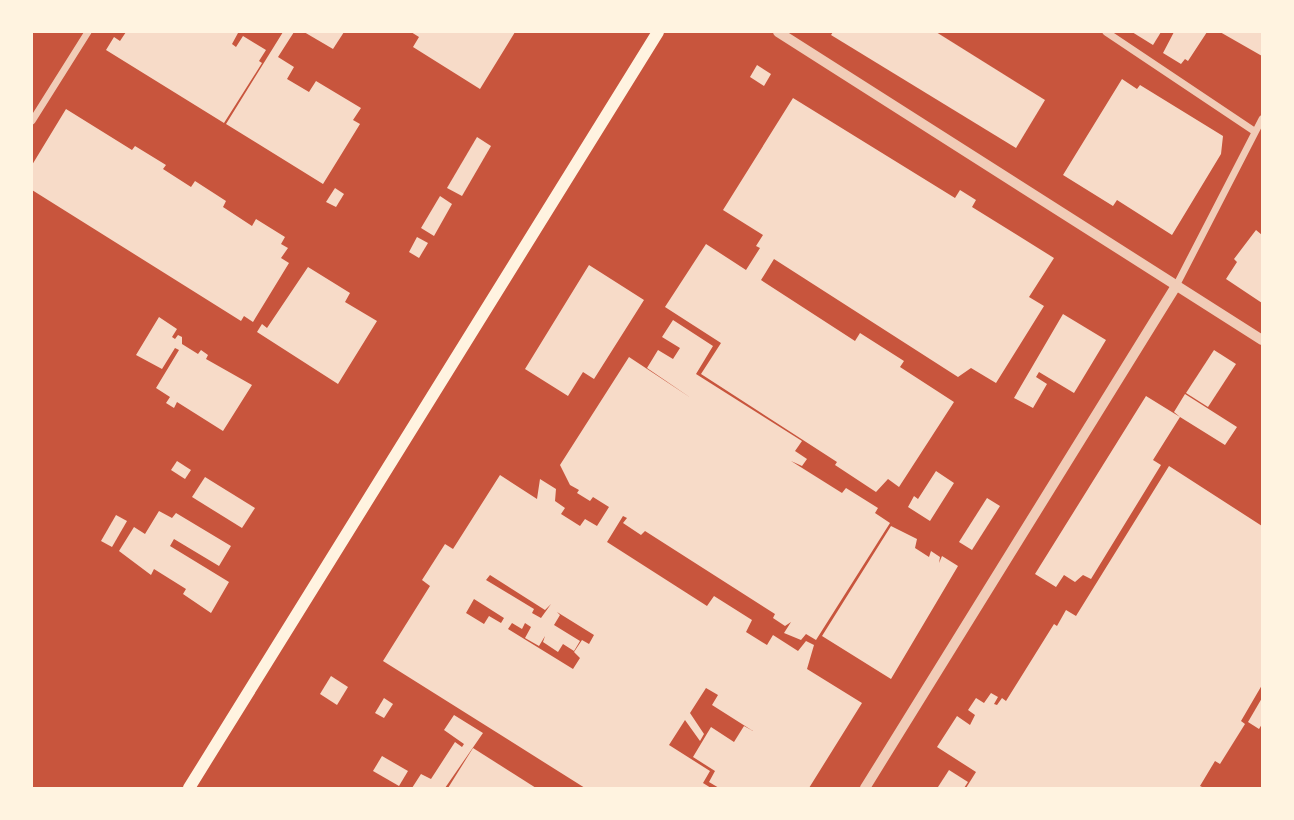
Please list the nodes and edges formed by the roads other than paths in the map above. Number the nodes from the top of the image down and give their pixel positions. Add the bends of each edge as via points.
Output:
1 (88, 32) edge
2 (658, 32) edge
3 (778, 32) edge
4 (1106, 32) edge
5 (1262, 119) edge
6 (32, 121) edge
7 (1254, 131) junction
8 (1176, 286) junction
9 (1262, 340) edge
10 (189, 789) edge
11 (865, 789) edge

1 - 6 street
2 - 10 main road
3 - 8 street
4 - 7 street
5 - 7 street
7 - 8 street
8 - 9 street
8 - 11 street

